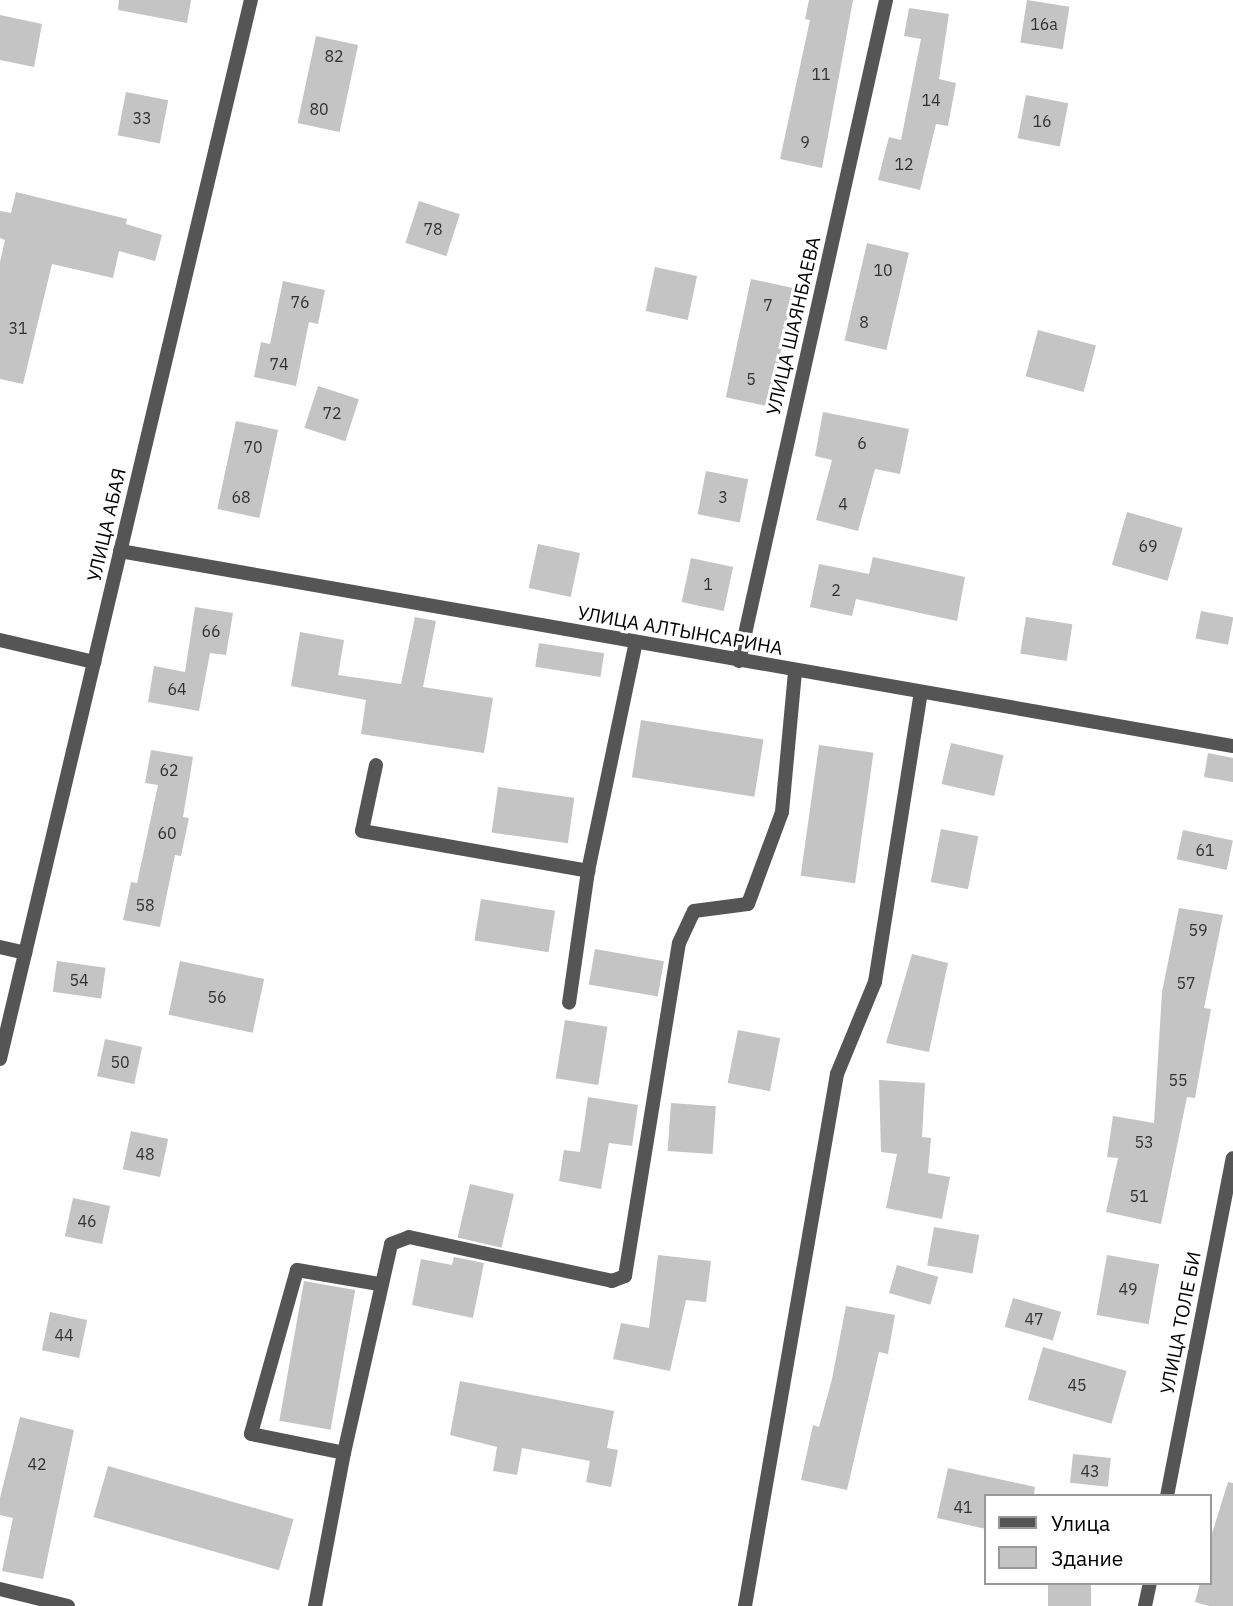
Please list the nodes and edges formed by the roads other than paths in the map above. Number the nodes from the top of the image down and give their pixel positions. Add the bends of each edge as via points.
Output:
1 (251, 0) edge
2 (887, 0) edge
3 (120, 551) junction
4 (0, 640) edge
5 (636, 642) junction
6 (739, 661) junction
7 (94, 662) junction
8 (795, 671) junction
9 (921, 693) junction
10 (1233, 746) edge
11 (376, 765) dead end
12 (588, 871) junction
13 (0, 947) edge
14 (25, 953) junction
15 (569, 1003) dead end
16 (0, 1059) edge
17 (1233, 1158) edge
18 (379, 1284) junction
19 (344, 1453) junction
20 (1167, 1494) edge
21 (1150, 1585) edge
22 (0, 1589) edge
23 (68, 1606) edge
24 (316, 1606) edge
25 (745, 1606) edge
26 (1145, 1606) edge

1 - 3 street, УЛИЦА АБАЯ
2 - 6 street, УЛИЦА ШАЯНБАЕВА
3 - 5 street, УЛИЦА АЛТЫНСАРИНА
3 - 7 street, УЛИЦА АБАЯ
4 - 7 street
5 - 6 street, УЛИЦА АЛТЫНСАРИНА
5 - 12 street
6 - 8 street, УЛИЦА АЛТЫНСАРИНА
7 - 14 street, УЛИЦА АБАЯ
8 - 9 street, УЛИЦА АЛТЫНСАРИНА
8 - 18 street via 782,812 748,904 694,911 679,943 625,1276 612,1281 409,1237 391,1244
9 - 10 street, УЛИЦА АЛТЫНСАРИНА
9 - 25 street via 875,982 837,1074
11 - 12 street via 362,831
12 - 15 street
13 - 14 street
14 - 16 street, УЛИЦА АБАЯ
17 - 20 street, УЛИЦА ТОЛЕ БИ
18 - 19 street
18 - 19 street via 297,1270 251,1434
19 - 24 street
21 - 26 street
22 - 23 street

